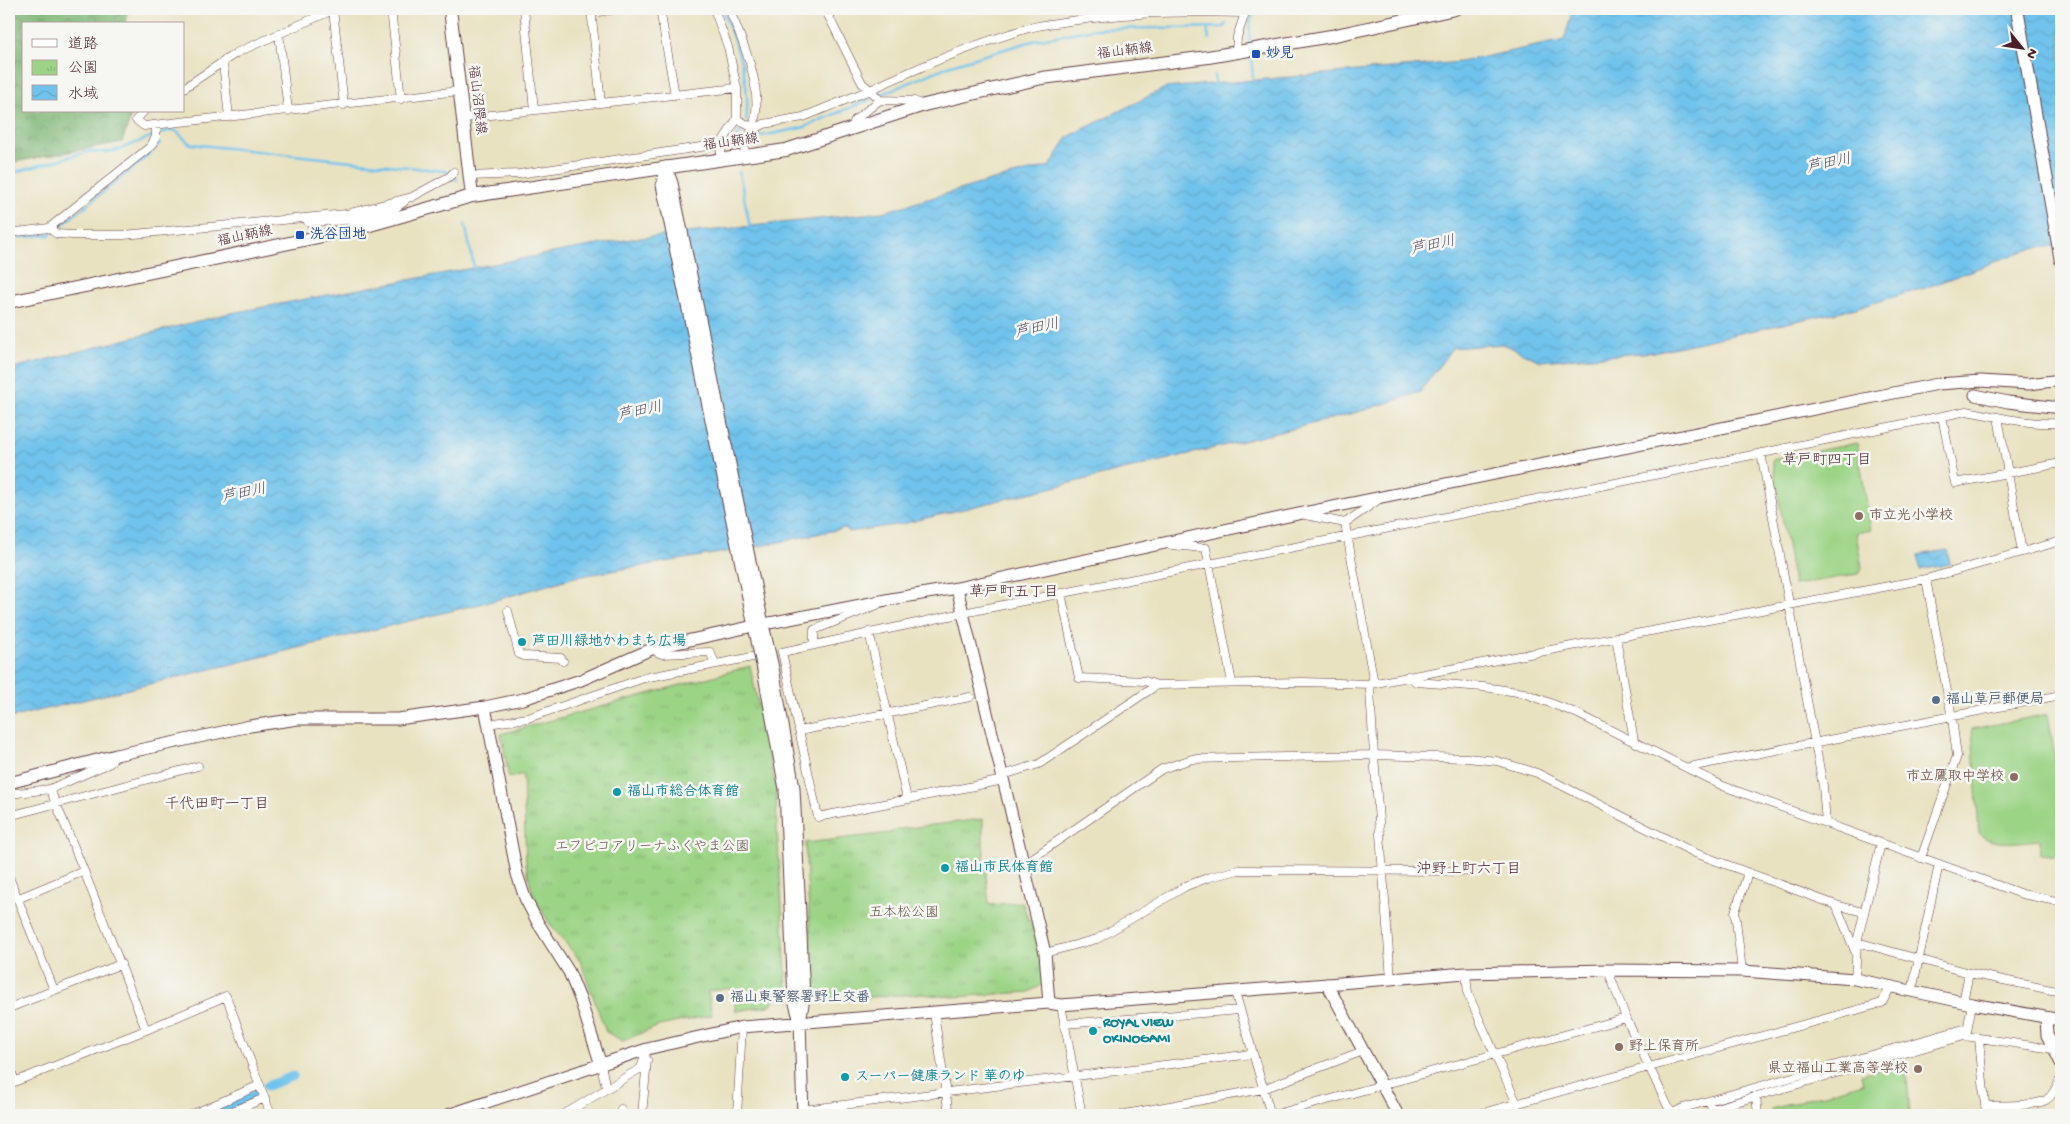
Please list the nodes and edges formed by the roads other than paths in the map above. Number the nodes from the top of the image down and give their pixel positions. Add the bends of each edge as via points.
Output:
1 (334, 9) edge
2 (391, 9) edge
3 (450, 9) edge
4 (524, 9) edge
5 (616, 9) edge
6 (660, 9) edge
7 (714, 9) edge
8 (729, 9) edge
9 (826, 9) edge
10 (1455, 9) edge
11 (2017, 9) edge
12 (1210, 10) edge
13 (1247, 10) edge
14 (592, 11) edge
15 (279, 33) junction
16 (1246, 50) junction
17 (223, 63) junction
18 (185, 87) edge
19 (737, 88) junction
20 (460, 91) junction
21 (871, 91) junction
22 (675, 95) junction
23 (401, 99) junction
24 (879, 99) junction
25 (601, 103) junction
26 (344, 105) junction
27 (924, 105) junction
28 (534, 110) junction
29 (288, 111) junction
30 (143, 112) edge
31 (229, 117) junction
32 (464, 118) junction
33 (739, 120) junction
34 (752, 129) junction
35 (850, 130) junction
36 (156, 132) junction
37 (721, 144) junction
38 (745, 157) junction
39 (721, 160) junction
40 (666, 167) junction
41 (452, 174) dead end
42 (470, 176) junction
43 (472, 196) junction
44 (412, 197) junction
45 (288, 220) junction
46 (354, 224) junction
47 (52, 230) junction
48 (9, 232) edge
49 (2061, 261) edge
50 (9, 302) edge
51 (2061, 380) edge
52 (1975, 395) dead end
53 (2061, 408) edge
54 (1942, 416) junction
55 (1998, 417) junction
56 (2061, 422) edge
57 (1761, 453) junction
58 (2061, 463) edge
59 (2008, 473) junction
60 (1380, 499) junction
61 (1298, 514) junction
62 (1345, 523) junction
63 (1346, 536) junction
64 (2061, 541) edge
65 (1156, 545) junction
66 (2022, 552) junction
67 (1209, 564) junction
68 (1926, 579) junction
69 (957, 588) junction
70 (1061, 594) junction
71 (890, 599) junction
72 (1789, 604) junction
73 (508, 611) dead end
74 (963, 613) junction
75 (758, 624) junction
76 (869, 632) junction
77 (1616, 637) junction
78 (814, 645) junction
79 (654, 648) junction
80 (782, 652) junction
81 (563, 661) dead end
82 (715, 663) junction
83 (1408, 676) junction
84 (1232, 683) junction
85 (1371, 684) junction
86 (1157, 685) junction
87 (2061, 695) edge
88 (970, 697) dead end
89 (485, 707) junction
90 (888, 713) junction
91 (1952, 718) junction
92 (488, 724) junction
93 (799, 731) junction
94 (1634, 741) junction
95 (1814, 743) junction
96 (116, 755) junction
97 (1374, 755) junction
98 (198, 766) dead end
99 (1691, 770) junction
100 (1004, 778) junction
101 (9, 783) edge
102 (50, 789) junction
103 (9, 794) edge
104 (907, 798) junction
105 (55, 802) junction
106 (9, 816) edge
107 (1826, 823) junction
108 (1881, 843) junction
109 (1921, 858) junction
110 (1024, 864) junction
111 (1939, 864) junction
112 (1382, 870) junction
113 (84, 871) junction
114 (1468, 871) dead end
115 (1748, 873) junction
116 (9, 877) edge
117 (17, 899) junction
118 (2061, 902) edge
119 (1836, 904) junction
120 (1863, 912) junction
121 (1857, 942) junction
122 (1045, 953) junction
123 (1856, 953) junction
124 (1918, 959) junction
125 (121, 964) junction
126 (1608, 970) junction
127 (1742, 971) junction
128 (1466, 973) junction
129 (1969, 973) junction
130 (1391, 979) junction
131 (1855, 980) junction
132 (1327, 984) junction
133 (1891, 986) junction
134 (54, 990) junction
135 (1912, 991) junction
136 (1235, 992) junction
137 (2061, 992) edge
138 (1967, 1003) junction
139 (1055, 1004) junction
140 (9, 1008) edge
141 (1240, 1010) junction
142 (934, 1013) junction
143 (1626, 1018) junction
144 (2046, 1018) junction
145 (2061, 1020) edge
146 (800, 1022) junction
147 (1064, 1024) junction
148 (742, 1027) junction
149 (146, 1030) junction
150 (1967, 1032) junction
151 (1979, 1038) junction
152 (648, 1048) junction
153 (2054, 1049) junction
154 (1363, 1051) junction
155 (1252, 1054) junction
156 (1496, 1054) junction
157 (2061, 1063) edge
158 (601, 1065) junction
159 (9, 1066) edge
160 (1649, 1066) junction
161 (1074, 1076) junction
162 (2061, 1077) edge
163 (12, 1082) edge
164 (260, 1085) junction
165 (1382, 1085) junction
166 (606, 1088) junction
167 (1263, 1089) junction
168 (945, 1091) junction
169 (1756, 1096) junction
170 (265, 1098) junction
171 (1709, 1101) junction
172 (1517, 1104) junction
173 (1985, 1106) junction
174 (803, 1112) edge
175 (1671, 1114) edge
176 (192, 1115) edge
177 (223, 1115) edge
178 (272, 1115) edge
179 (448, 1115) edge
180 (563, 1115) edge
181 (642, 1115) edge
182 (737, 1115) edge
183 (948, 1115) edge
184 (1082, 1115) edge
185 (1120, 1115) edge
186 (1272, 1115) edge
187 (1398, 1115) edge
188 (1475, 1115) edge
189 (1522, 1115) edge
190 (1758, 1115) edge
191 (1986, 1115) edge

1 - 15 street
1 - 26 street
2 - 23 street
3 - 20 main road, 福山沼隈線
4 - 28 street
5 - 14 street
6 - 22 street
7 - 19 street via 728,47
8 - 34 street via 753,72 755,116
9 - 21 street via 862,83
10 - 16 main road, 福山鞆線 via 1331,36
11 - 49 main road
12 - 13 street
12 - 21 street via 1113,14 1030,28 921,66
13 - 16 street via 1236,37
14 - 25 street
15 - 17 street via 236,53
15 - 29 street
16 - 27 main road, 福山鞆線 via 1042,78
17 - 18 street
17 - 31 street
19 - 22 street
19 - 33 street
20 - 23 street
20 - 32 main road, 福山沼隈線
21 - 24 street
21 - 34 street via 803,117
22 - 25 street
23 - 26 street
24 - 27 street via 914,101
24 - 35 street via 855,120
25 - 28 street
26 - 29 street
27 - 35 main road, 福山鞆線
28 - 32 street
29 - 31 street
30 - 36 street via 136,120
31 - 36 street
32 - 42 main road, 福山沼隈線
33 - 34 street
33 - 37 street
34 - 38 street via 744,144
35 - 38 main road, 福山鞆線 via 786,150
36 - 47 street via 151,146
37 - 39 street
37 - 42 street via 519,174
38 - 39 main road, 福山鞆線
39 - 40 main road, 福山鞆線
40 - 43 main road, 福山鞆線
40 - 75 street
41 - 44 street
42 - 43 main road, 福山沼隈線
43 - 46 main road, 福山鞆線
44 - 45 street via 346,214
44 - 46 street via 394,209
45 - 46 street
45 - 47 street via 124,235 73,235
46 - 50 main road, 福山鞆線
47 - 48 street
51 - 60 street via 2030,384 1981,381 1938,384
52 - 53 street
54 - 55 street via 1967,411
54 - 57 street
54 - 59 street via 1955,482
55 - 56 street via 2022,423
55 - 59 street
57 - 63 street
57 - 72 street
58 - 59 street
59 - 66 street
60 - 61 street
60 - 62 street
61 - 62 street
61 - 65 street
62 - 63 street
63 - 67 street
63 - 85 street via 1373,678
64 - 66 street
65 - 67 street via 1206,548
65 - 69 street
66 - 68 street
67 - 70 street
67 - 84 street
68 - 72 street
68 - 91 street
69 - 71 street
69 - 74 street
70 - 74 street
70 - 86 street via 1079,678 1145,681
71 - 75 street
71 - 78 street via 814,630
72 - 77 street
72 - 95 street
73 - 81 street via 519,654 561,658
74 - 76 street
74 - 100 street
75 - 79 street
75 - 146 street, bridge via 768,669 784,789 794,1000
76 - 78 street
76 - 90 street
77 - 83 street
77 - 94 street
78 - 80 street
79 - 82 street via 662,654 710,652
79 - 89 street via 581,680 524,699
80 - 82 street
80 - 93 street
82 - 92 street via 644,678 528,718
83 - 85 street
83 - 94 street via 1416,682 1524,693
84 - 85 street
84 - 86 street
85 - 97 street
86 - 100 street via 1039,764
87 - 91 street
88 - 90 street
89 - 92 street
89 - 96 street via 398,719 298,720 250,726
90 - 93 street
90 - 104 street
91 - 95 street
91 - 109 street via 1957,756
92 - 158 street via 517,874 538,923 569,972
93 - 104 street via 818,817
94 - 99 street
95 - 99 street via 1694,766
95 - 107 street via 1823,786
96 - 101 street
96 - 102 street via 110,763
97 - 110 street via 1210,757 1178,762 1162,769
97 - 112 street
97 - 115 street via 1497,761 1537,773 1695,853
98 - 105 street
99 - 107 street via 1724,786
100 - 104 street
100 - 110 street
102 - 103 street
102 - 105 street
105 - 106 street
105 - 113 street
107 - 108 street
108 - 109 street
108 - 120 street
109 - 111 street
110 - 122 street
111 - 118 street via 2022,894
111 - 124 street
112 - 114 street
112 - 122 street via 1239,870 1210,877 1186,886 1097,939
112 - 130 street
113 - 117 street
113 - 125 street
115 - 119 street
115 - 127 street via 1735,912
116 - 117 street
117 - 134 street
119 - 120 street
119 - 123 street
120 - 121 street
121 - 123 street
121 - 124 street
122 - 139 street
123 - 131 street
124 - 129 street
124 - 135 street
125 - 134 street
125 - 149 street
126 - 127 street
126 - 128 street
126 - 143 street
127 - 131 street
128 - 130 street
128 - 156 street via 1468,994
129 - 137 street
129 - 138 street
130 - 132 street
131 - 133 street
132 - 136 street
132 - 154 street
133 - 135 street
133 - 160 street via 1882,1003
134 - 140 street
135 - 138 street
136 - 139 street
136 - 141 street
138 - 144 street
138 - 150 street
139 - 142 street
139 - 147 street
141 - 147 street
141 - 155 street
142 - 146 street
142 - 168 street
143 - 156 street
143 - 160 street
144 - 145 street
144 - 153 street via 2047,1035
146 - 148 street
146 - 174 street
147 - 161 street
148 - 152 street
148 - 182 street
149 - 163 street
149 - 164 street via 226,996
150 - 151 street
150 - 169 street
150 - 171 street
151 - 153 street
151 - 173 street
152 - 158 street
152 - 166 street via 641,1068
152 - 181 street
153 - 157 street
154 - 165 street
154 - 167 street
155 - 161 street
155 - 167 street
156 - 165 street
156 - 172 street
158 - 166 street
158 - 179 street
159 - 163 street
160 - 172 street
160 - 175 street
161 - 168 street
161 - 184 street
162 - 173 street via 2056,1089 2037,1103
164 - 170 street
164 - 176 street
165 - 186 street
165 - 187 street
166 - 180 street
167 - 185 street
167 - 186 street
168 - 174 street
168 - 183 street
169 - 171 street via 1712,1109
169 - 190 street
170 - 177 street
170 - 178 street
171 - 175 street
172 - 188 street
172 - 189 street
173 - 191 street

